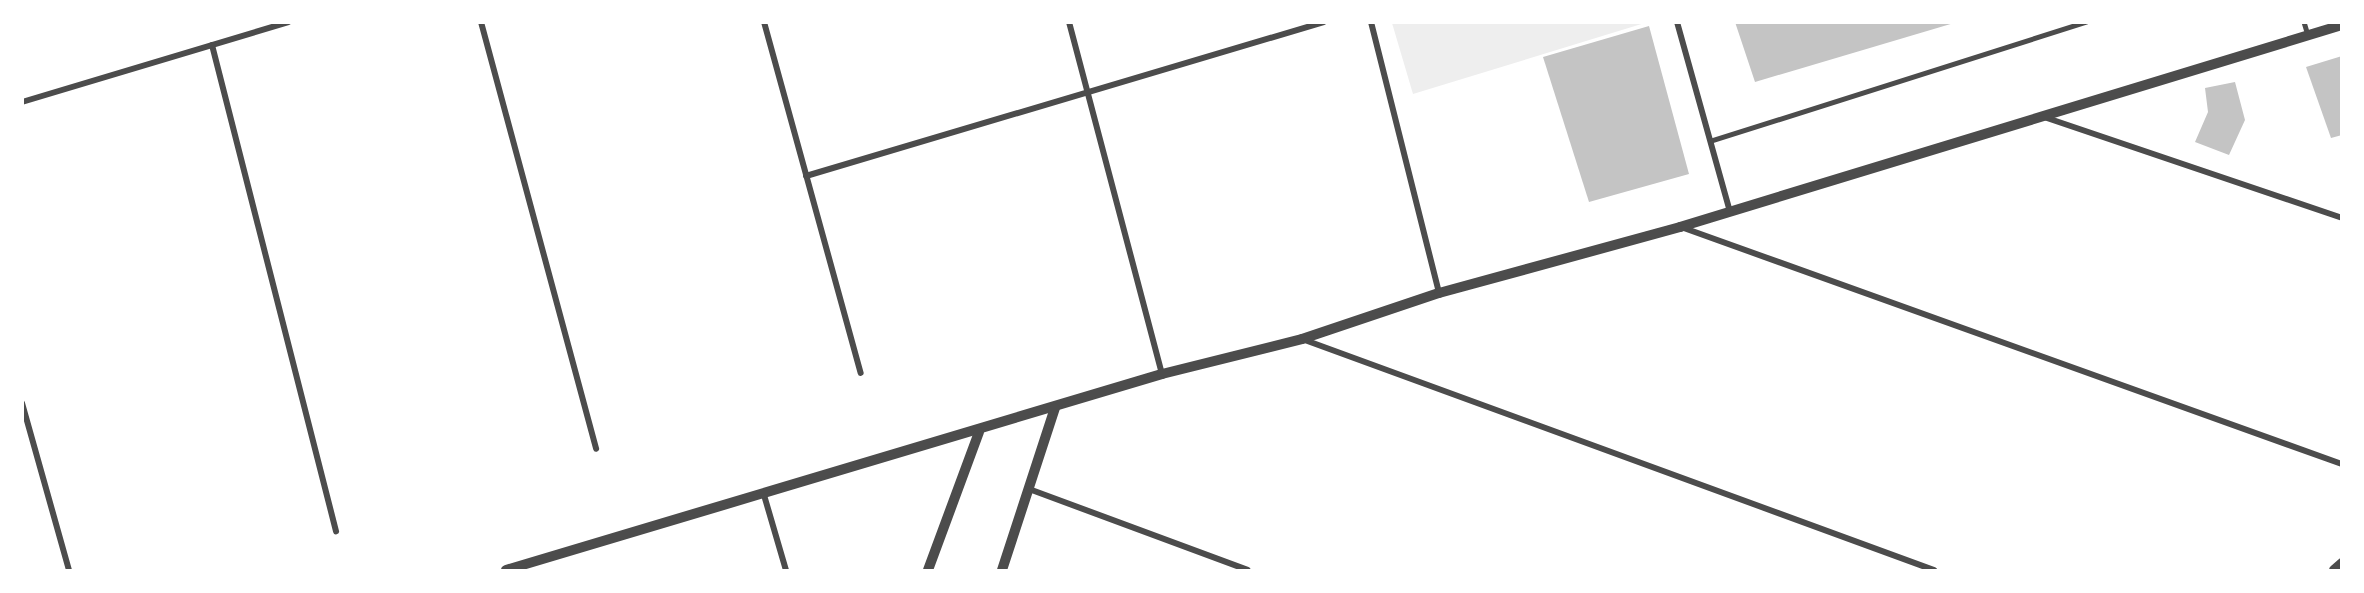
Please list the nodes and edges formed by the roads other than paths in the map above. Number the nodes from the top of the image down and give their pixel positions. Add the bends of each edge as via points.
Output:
1 (288, 22) edge
2 (481, 22) edge
3 (764, 22) edge
4 (1069, 22) edge
5 (1324, 22) edge
6 (1371, 22) edge
7 (1677, 22) edge
8 (2086, 22) edge
9 (2304, 22) edge
10 (2342, 25) edge
11 (2308, 35) junction
12 (212, 45) junction
13 (1090, 91) junction
14 (22, 102) edge
15 (2042, 117) junction
16 (1710, 141) junction
17 (806, 176) junction
18 (1730, 212) junction
19 (2342, 218) edge
20 (1680, 227) junction
21 (1439, 293) junction
22 (1302, 339) junction
23 (861, 373) dead end
24 (1162, 374) junction
25 (22, 403) edge
26 (1055, 408) junction
27 (979, 432) junction
28 (596, 448) dead end
29 (2342, 464) edge
30 (1029, 489) junction
31 (764, 495) junction
32 (336, 531) dead end
33 (2342, 562) edge
34 (523, 568) edge
35 (69, 570) edge
36 (506, 570) edge
37 (786, 570) edge
38 (928, 570) edge
39 (1002, 570) edge
40 (1248, 570) edge
41 (1934, 570) edge
42 (2334, 570) edge

1 - 12 street
2 - 28 street
3 - 17 street
4 - 13 street
5 - 13 street
6 - 21 street
7 - 16 street
8 - 16 lane
9 - 11 lane
10 - 11 street
11 - 15 street
12 - 14 street
12 - 32 street
13 - 17 street
13 - 24 street
15 - 18 street
15 - 19 street
16 - 18 street
17 - 23 street
18 - 20 street
20 - 21 street
20 - 29 street
21 - 22 street
22 - 24 street
22 - 41 street
24 - 26 street
25 - 35 street
26 - 27 street
26 - 30 street
27 - 31 street
27 - 38 street
30 - 39 street
30 - 40 street
31 - 34 street
31 - 37 street
33 - 42 street
34 - 36 street

